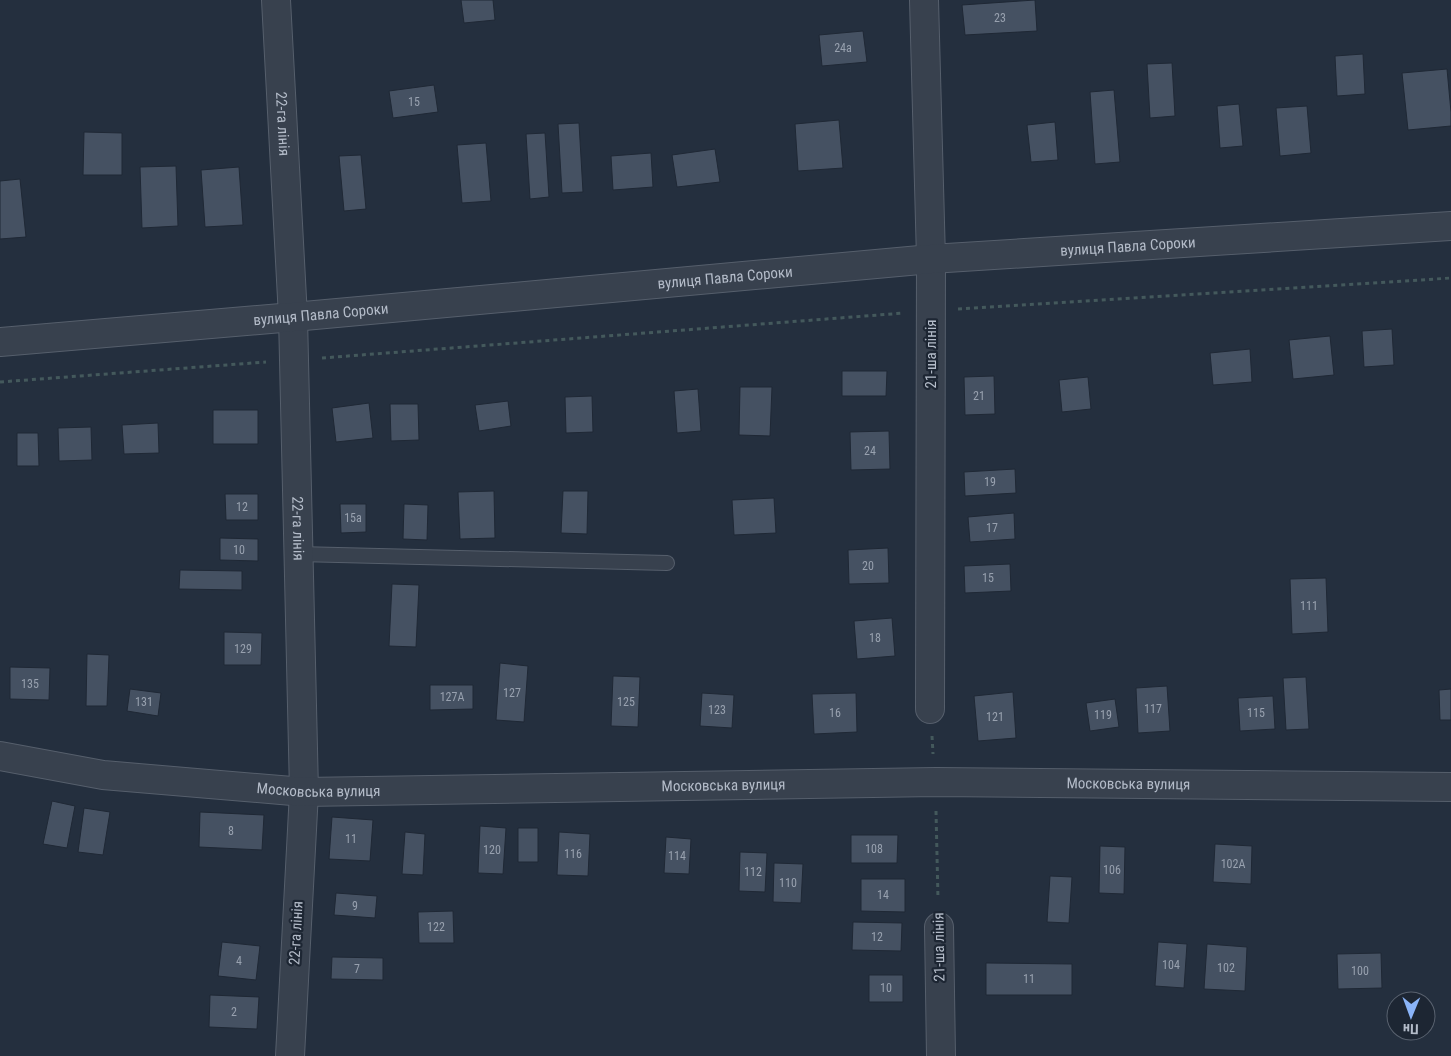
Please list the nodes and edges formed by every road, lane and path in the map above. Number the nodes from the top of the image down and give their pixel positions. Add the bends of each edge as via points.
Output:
1 (276, 0) edge
2 (924, 0) edge
3 (1451, 226) edge
4 (931, 259) junction
5 (1451, 278) edge
6 (931, 311) junction
7 (293, 317) junction
8 (0, 342) edge
9 (294, 360) junction
10 (0, 382) edge
11 (298, 554) junction
12 (667, 563) dead end
13 (930, 709) dead end
14 (0, 756) edge
15 (1451, 788) edge
16 (304, 792) junction
17 (936, 839) dead end
18 (939, 927) joint
19 (290, 1056) edge
20 (941, 1056) edge

1 - 7 street, 22-га лінія
2 - 4 street, 21-ша лінія
3 - 4 street, вулиця Павла Сороки
4 - 6 street, 21-ша лінія
4 - 7 street, вулиця Павла Сороки
5 - 6 path
6 - 9 path
6 - 13 street, 21-ша лінія
7 - 8 street, вулиця Павла Сороки
7 - 9 street, 22-га лінія
9 - 10 path
9 - 11 street, 22-га лінія
11 - 12 lane
11 - 16 street, 22-га лінія
14 - 16 street, Московська вулиця via 103,775
15 - 16 street, Московська вулиця via 936,782
16 - 19 street, 22-га лінія
17 - 18 path, 21-ша лінія
18 - 20 street, 21-ша лінія

